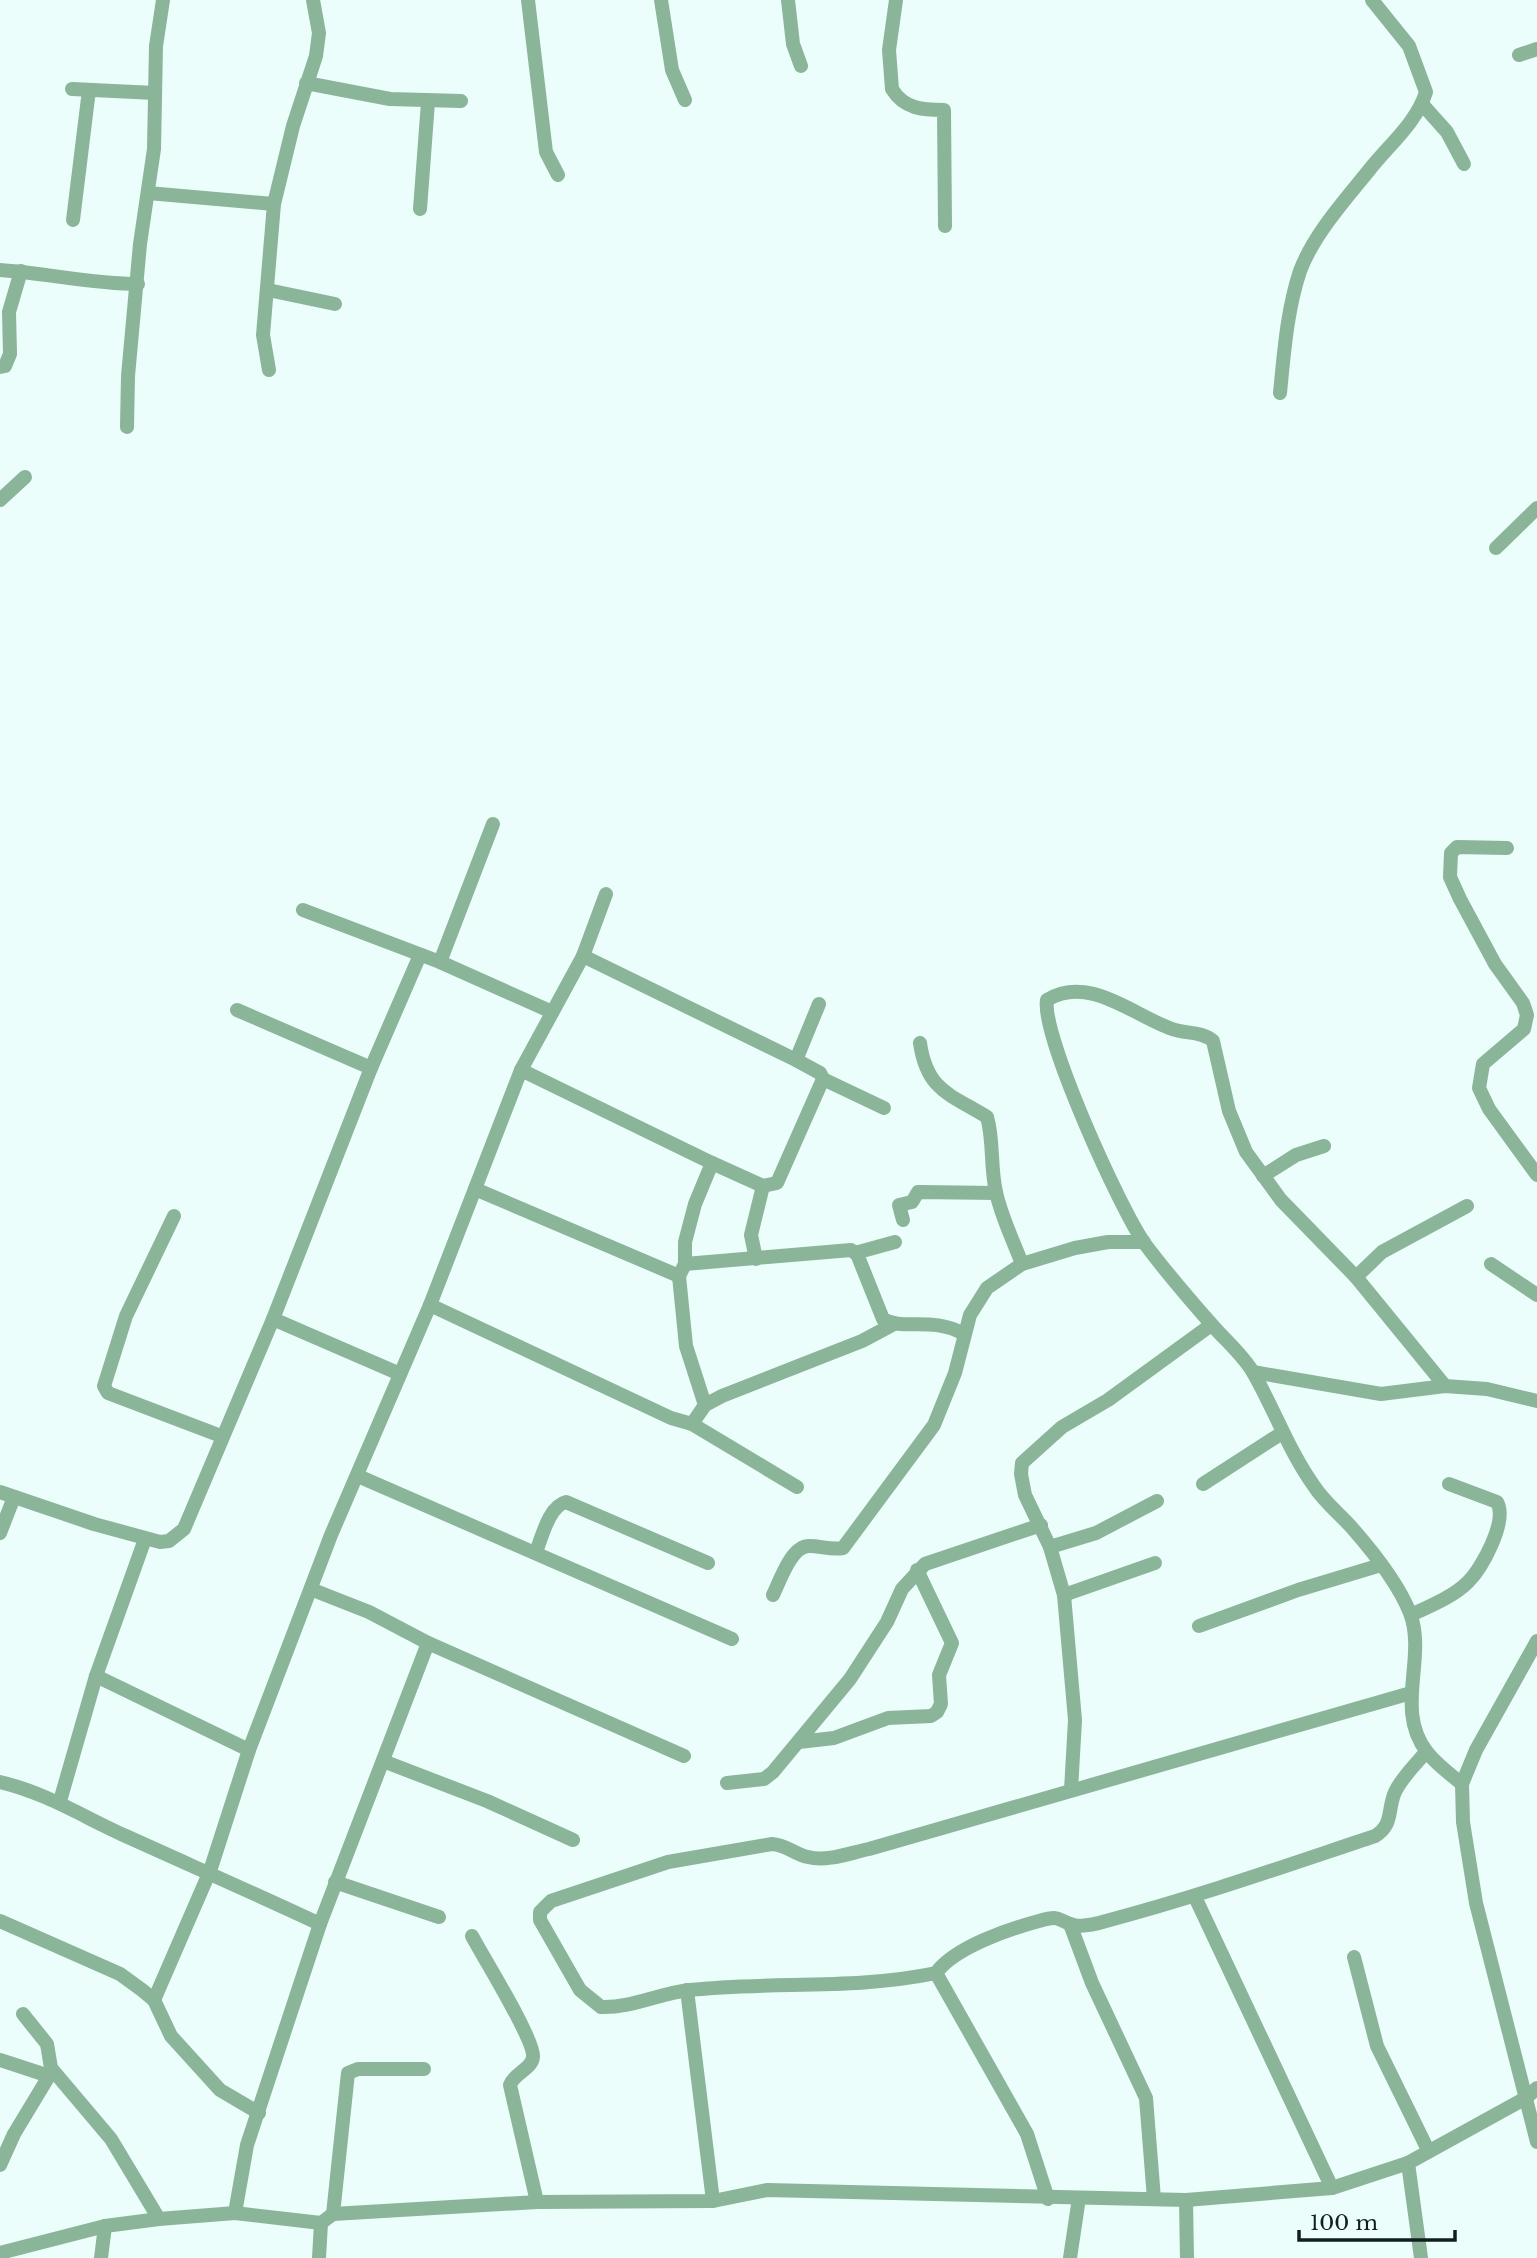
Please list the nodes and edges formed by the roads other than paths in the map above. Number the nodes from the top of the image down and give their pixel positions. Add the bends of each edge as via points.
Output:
1 (163, 0) edge
2 (313, 0) edge
3 (528, 0) edge
4 (661, 0) edge
5 (788, 0) edge
6 (896, 0) edge
7 (1372, 0) edge
8 (1537, 49) edge
9 (1519, 55) dead end
10 (801, 66) dead end
11 (306, 83) junction
12 (72, 89) dead end
13 (89, 90) junction
14 (155, 93) junction
15 (685, 100) dead end
16 (460, 101) dead end
17 (428, 102) junction
18 (1422, 104) junction
19 (1464, 164) dead end
20 (558, 174) dead end
21 (148, 193) junction
22 (274, 204) junction
23 (420, 209) dead end
24 (73, 220) dead end
25 (945, 226) dead end
26 (0, 270) edge
27 (20, 271) junction
28 (138, 284) junction
29 (268, 290) junction
30 (335, 304) dead end
31 (0, 367) edge
32 (270, 370) dead end
33 (1280, 393) dead end
34 (127, 428) dead end
35 (25, 477) dead end
36 (0, 500) edge
37 (1537, 508) edge
38 (1496, 548) dead end
39 (494, 824) dead end
40 (1507, 848) dead end
41 (606, 894) dead end
42 (303, 910) dead end
43 (420, 955) junction
44 (583, 956) junction
45 (440, 962) junction
46 (819, 1004) dead end
47 (237, 1010) dead end
48 (552, 1012) junction
49 (1531, 1027) edge
50 (920, 1043) dead end
51 (796, 1060) junction
52 (371, 1068) junction
53 (521, 1070) junction
54 (823, 1079) junction
55 (884, 1108) dead end
56 (1324, 1146) dead end
57 (712, 1163) junction
58 (1537, 1175) edge
59 (1263, 1176) junction
60 (763, 1186) junction
61 (475, 1189) junction
62 (996, 1193) junction
63 (1467, 1206) dead end
64 (174, 1216) dead end
65 (904, 1220) dead end
66 (895, 1242) dead end
67 (1144, 1242) junction
68 (855, 1253) junction
69 (756, 1259) junction
70 (1022, 1264) junction
71 (1492, 1264) dead end
72 (682, 1270) junction
73 (1356, 1277) junction
74 (1537, 1295) edge
75 (430, 1305) junction
76 (273, 1319) junction
77 (892, 1325) junction
78 (1212, 1325) junction
79 (964, 1334) junction
80 (1253, 1372) junction
81 (400, 1374) junction
82 (1445, 1386) junction
83 (1537, 1401) edge
84 (705, 1405) junction
85 (692, 1424) junction
86 (1282, 1433) junction
87 (221, 1436) junction
88 (358, 1476) junction
89 (1203, 1484) dead end
90 (1449, 1484) dead end
91 (797, 1487) dead end
92 (7, 1495) edge
93 (1157, 1501) dead end
94 (1041, 1525) junction
95 (0, 1533) edge
96 (145, 1539) junction
97 (1051, 1547) junction
98 (536, 1552) junction
99 (708, 1563) dead end
100 (1155, 1563) dead end
101 (1381, 1565) junction
102 (917, 1570) junction
103 (313, 1590) junction
104 (773, 1595) dead end
105 (1065, 1595) junction
106 (1411, 1615) junction
107 (1199, 1626) dead end
108 (732, 1639) dead end
109 (1537, 1641) edge
110 (428, 1643) junction
111 (96, 1676) junction
112 (1411, 1693) junction
113 (799, 1742) junction
114 (249, 1750) junction
115 (1426, 1752) junction
116 (684, 1756) dead end
117 (383, 1761) junction
118 (0, 1782) edge
119 (727, 1783) dead end
120 (1462, 1784) junction
121 (1071, 1790) junction
122 (60, 1801) junction
123 (573, 1840) dead end
124 (210, 1871) junction
125 (335, 1882) junction
126 (1195, 1897) junction
127 (439, 1917) dead end
128 (0, 1921) edge
129 (320, 1924) junction
130 (1070, 1924) junction
131 (472, 1936) dead end
132 (1354, 1957) dead end
133 (936, 1973) junction
134 (687, 1990) junction
135 (153, 2000) junction
136 (23, 2014) dead end
137 (0, 2060) edge
138 (424, 2069) dead end
139 (50, 2072) junction
140 (1531, 2093) edge
141 (258, 2113) junction
142 (1537, 2142) edge
143 (1428, 2150) junction
144 (1408, 2163) junction
145 (0, 2165) edge
146 (1332, 2188) junction
147 (1079, 2198) junction
148 (1048, 2199) junction
149 (1154, 2199) junction
150 (1186, 2200) junction
151 (713, 2201) junction
152 (537, 2202) junction
153 (235, 2213) junction
154 (327, 2218) junction
155 (159, 2219) junction
156 (105, 2226) junction
157 (0, 2252) edge
158 (101, 2258) edge
159 (319, 2258) edge
160 (1070, 2258) edge
161 (1187, 2258) edge
162 (1422, 2258) edge

1 - 14 street
2 - 11 street via 319,33
3 - 20 street via 546,152
4 - 15 street via 672,70
5 - 10 street via 793,44
6 - 25 street via 889,50 892,89 920,110 944,110
7 - 18 street via 1409,46 1426,92
8 - 9 street
11 - 17 street
11 - 22 street
12 - 13 street
13 - 14 street
13 - 24 street
14 - 21 street
16 - 17 street
17 - 23 street
18 - 19 street via 1447,132
18 - 33 street via 1337,211 1301,270 1291,304
21 - 22 street
21 - 28 street
22 - 29 street
26 - 27 street
27 - 28 street
27 - 31 street via 9,312 10,354
28 - 34 street
29 - 30 street
29 - 32 street via 262,335
35 - 36 street
37 - 38 street
39 - 45 street
40 - 49 street via 1457,847 1451,853 1450,877 1487,950 1523,1003
41 - 44 street
42 - 43 street
43 - 45 street
43 - 52 street
44 - 48 street
44 - 51 street
45 - 48 street
46 - 51 street
47 - 52 street
48 - 53 street
49 - 58 street via 1483,1064 1479,1088
50 - 62 street via 923,1062 937,1088 987,1117 993,1137
51 - 54 street
52 - 76 street
53 - 57 street
53 - 61 street
54 - 55 street
54 - 60 street via 777,1183
56 - 59 street via 1296,1155
57 - 60 street
57 - 72 street via 691,1219
59 - 67 street via 1246,1152 1229,1111 1213,1041 1206,1035 1172,1029 1097,994 1056,994 1047,1000 1051,1034 1091,1134
59 - 73 street
60 - 69 street via 751,1235
61 - 72 street
61 - 75 street
62 - 65 street via 918,1192 912,1202 899,1205
62 - 70 street
63 - 73 street via 1382,1252
64 - 87 street via 126,1316 104,1385 108,1393
66 - 68 street
67 - 70 street via 1075,1248
67 - 78 street
68 - 69 street via 843,1250
68 - 77 street via 876,1306
69 - 72 street
70 - 79 street via 987,1288 976,1302
71 - 74 street
72 - 84 street via 687,1346
73 - 82 street
75 - 81 street
75 - 85 street
76 - 81 street
76 - 87 street
77 - 79 street via 927,1322 949,1325
77 - 84 street
78 - 80 street
78 - 94 street via 1108,1400 1062,1427 1022,1463 1025,1495
79 - 104 street via 955,1373 934,1425 844,1548 806,1546 796,1552
80 - 82 street via 1381,1394
80 - 86 street
81 - 88 street
82 - 83 street via 1487,1389
84 - 85 street
85 - 91 street
86 - 89 street
86 - 101 street via 1315,1489
87 - 96 street via 184,1529 169,1541
88 - 98 street
88 - 103 street
90 - 106 street via 1497,1502 1501,1521 1468,1581
92 - 95 street
92 - 96 street
93 - 97 street via 1096,1533
94 - 97 street
94 - 102 street
96 - 111 street
97 - 105 street
98 - 99 street via 553,1512 566,1502
98 - 108 street
100 - 105 street
101 - 106 street
101 - 107 street
102 - 113 street via 850,1679
102 - 113 street via 952,1643 939,1675 941,1704 937,1712 888,1718 834,1738
103 - 110 street
103 - 114 street
105 - 121 street via 1075,1720
106 - 112 street via 1415,1657
109 - 120 street
110 - 116 street
110 - 117 street
111 - 114 street
111 - 122 street
112 - 115 street via 1416,1731
112 - 121 street
113 - 119 street via 764,1779
114 - 124 street
115 - 120 street
115 - 126 street via 1395,1791 1385,1830
117 - 123 street
117 - 125 street
118 - 122 street
120 - 140 street via 1476,1903
121 - 134 street via 950,1828 828,1858 810,1858 785,1845 772,1844 668,1862 551,1901 541,1912 540,1920 592,2003 611,2007
122 - 124 street via 126,1837
124 - 129 street
124 - 135 street
125 - 127 street
125 - 129 street
126 - 130 street via 1103,1922
126 - 146 street
128 - 135 street via 120,1974
129 - 141 street
130 - 133 street via 1060,1917 999,1934
130 - 149 street via 1146,2098
131 - 152 street via 528,2036 534,2056 510,2085
132 - 143 street via 1377,2046
133 - 134 street via 890,1982
133 - 148 street via 1027,2134
134 - 151 street
135 - 141 street via 171,2036 213,2082
136 - 139 street via 47,2044
137 - 139 street
138 - 154 street via 348,2073
139 - 145 street
139 - 155 street via 111,2138
140 - 142 street
140 - 143 street
141 - 153 street via 247,2145
143 - 144 street
144 - 146 street
144 - 162 street
146 - 150 street
147 - 148 street
147 - 149 street
147 - 160 street
148 - 151 street via 768,2190
149 - 150 street
150 - 161 street
151 - 152 street
152 - 154 street
153 - 154 street
153 - 155 street
154 - 159 street
155 - 156 street
156 - 157 street
156 - 158 street

